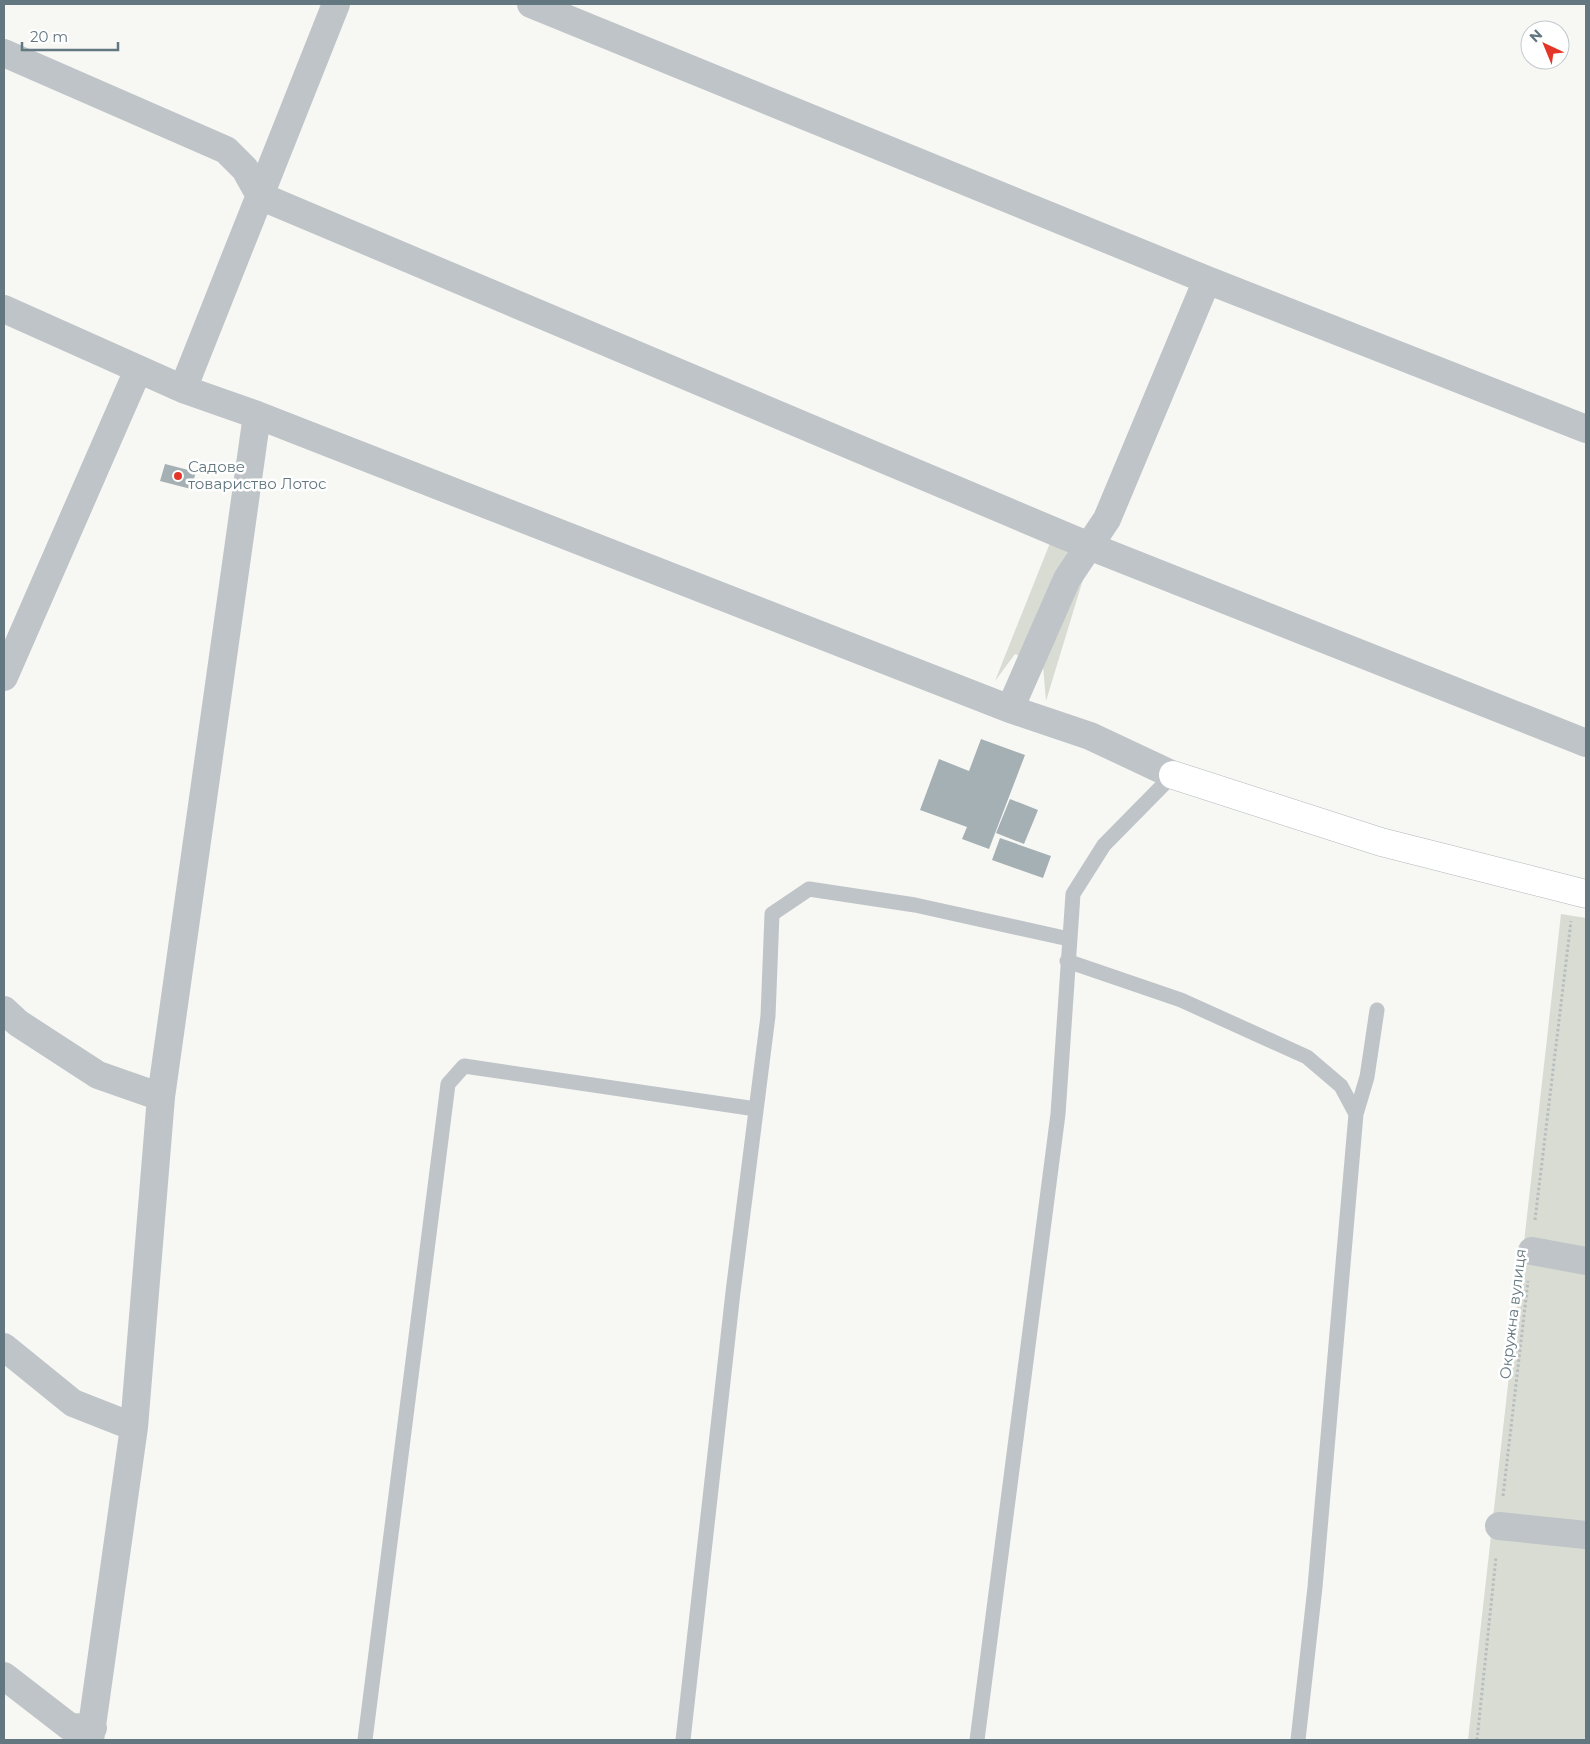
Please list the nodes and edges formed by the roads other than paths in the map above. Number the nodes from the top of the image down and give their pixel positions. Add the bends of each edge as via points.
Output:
1 (336, 4) edge
2 (530, 4) edge
3 (4, 53) edge
4 (260, 196) junction
5 (1207, 280) junction
6 (4, 309) edge
7 (138, 370) junction
8 (183, 389) junction
9 (257, 415) junction
10 (1586, 428) edge
11 (1089, 546) junction
12 (4, 676) edge
13 (1010, 709) junction
14 (1586, 742) edge
15 (1173, 775) junction
16 (1580, 892) edge
17 (1069, 939) junction
18 (1067, 961) junction
19 (4, 1010) edge
20 (1377, 1010) dead end
21 (161, 1097) junction
22 (756, 1109) junction
23 (1356, 1114) junction
24 (1532, 1251) road end
25 (1586, 1260) edge
26 (4, 1347) edge
27 (134, 1427) junction
28 (1499, 1526) road end
29 (1586, 1535) edge
30 (4, 1676) edge
31 (92, 1734) edge
32 (365, 1740) edge
33 (683, 1740) edge
34 (977, 1740) edge
35 (1298, 1740) edge

1 - 4 street
2 - 5 street
3 - 4 street via 226,150 245,168
4 - 8 street
4 - 11 street
5 - 10 street
5 - 11 street via 1107,519
6 - 7 street
7 - 8 street
7 - 12 street
8 - 9 street
9 - 13 street
9 - 21 street
11 - 13 street via 1067,579
11 - 14 street
13 - 15 street via 1090,736
15 - 16 street via 1381,842
15 - 17 lane via 1104,845 1074,894
17 - 18 lane
17 - 22 lane via 916,905 809,889 772,914 768,1016
18 - 23 lane via 1181,1000 1307,1057 1341,1086
18 - 34 lane via 1058,1114
19 - 21 street via 18,1023 98,1075
20 - 23 lane
21 - 27 street
22 - 32 lane via 464,1066 448,1084
22 - 33 lane
23 - 35 lane via 1315,1587
24 - 25 street
26 - 27 street via 73,1403
27 - 31 street
28 - 29 street
30 - 31 street via 70,1727

